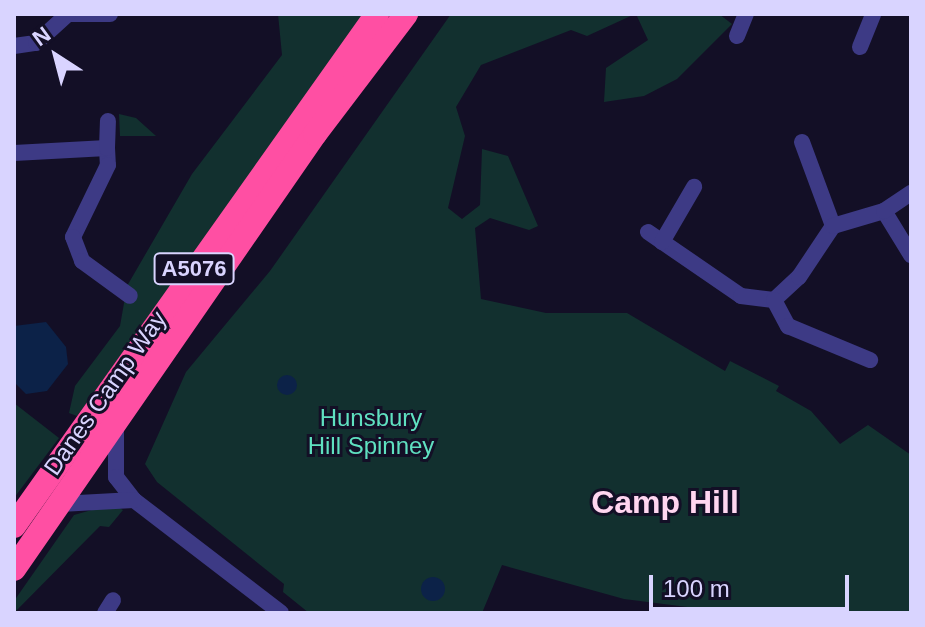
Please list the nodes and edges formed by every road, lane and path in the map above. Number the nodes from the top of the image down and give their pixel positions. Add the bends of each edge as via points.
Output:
1 (69, 14) edge
2 (110, 14) edge
3 (377, 14) edge
4 (406, 14) edge
5 (746, 14) edge
6 (873, 14) edge
7 (737, 36) dead end
8 (855, 37) dead end
9 (14, 46) edge
10 (108, 121) dead end
11 (802, 142) dead end
12 (107, 148) junction
13 (14, 153) edge
14 (694, 187) dead end
15 (911, 193) edge
16 (884, 211) junction
17 (833, 226) junction
18 (648, 232) dead end
19 (662, 242) junction
20 (911, 255) edge
21 (130, 296) dead end
22 (774, 300) junction
23 (854, 373) dead end
24 (116, 427) junction
25 (134, 500) junction
26 (60, 504) junction
27 (14, 526) edge
28 (14, 569) edge
29 (265, 600) junction
30 (253, 613) edge
31 (281, 613) edge

1 - 2 street
1 - 9 street via 36,43
3 - 27 highway, Danes Camp Way / A5076
4 - 24 highway, Danes Camp Way / A5076 via 315,134
5 - 7 street
6 - 8 street
10 - 12 street
11 - 17 street
12 - 13 street
12 - 21 street via 108,165 73,237 82,261
14 - 19 street
15 - 16 street
16 - 17 street
16 - 20 street
17 - 22 street
18 - 19 street
19 - 22 street via 741,296
22 - 23 street via 788,326 866,358
24 - 25 street via 116,477
24 - 26 highway, Danes Camp Way / A5076
25 - 26 street
25 - 29 street
26 - 28 highway, Danes Camp Way / A5076
29 - 30 street
29 - 31 street

